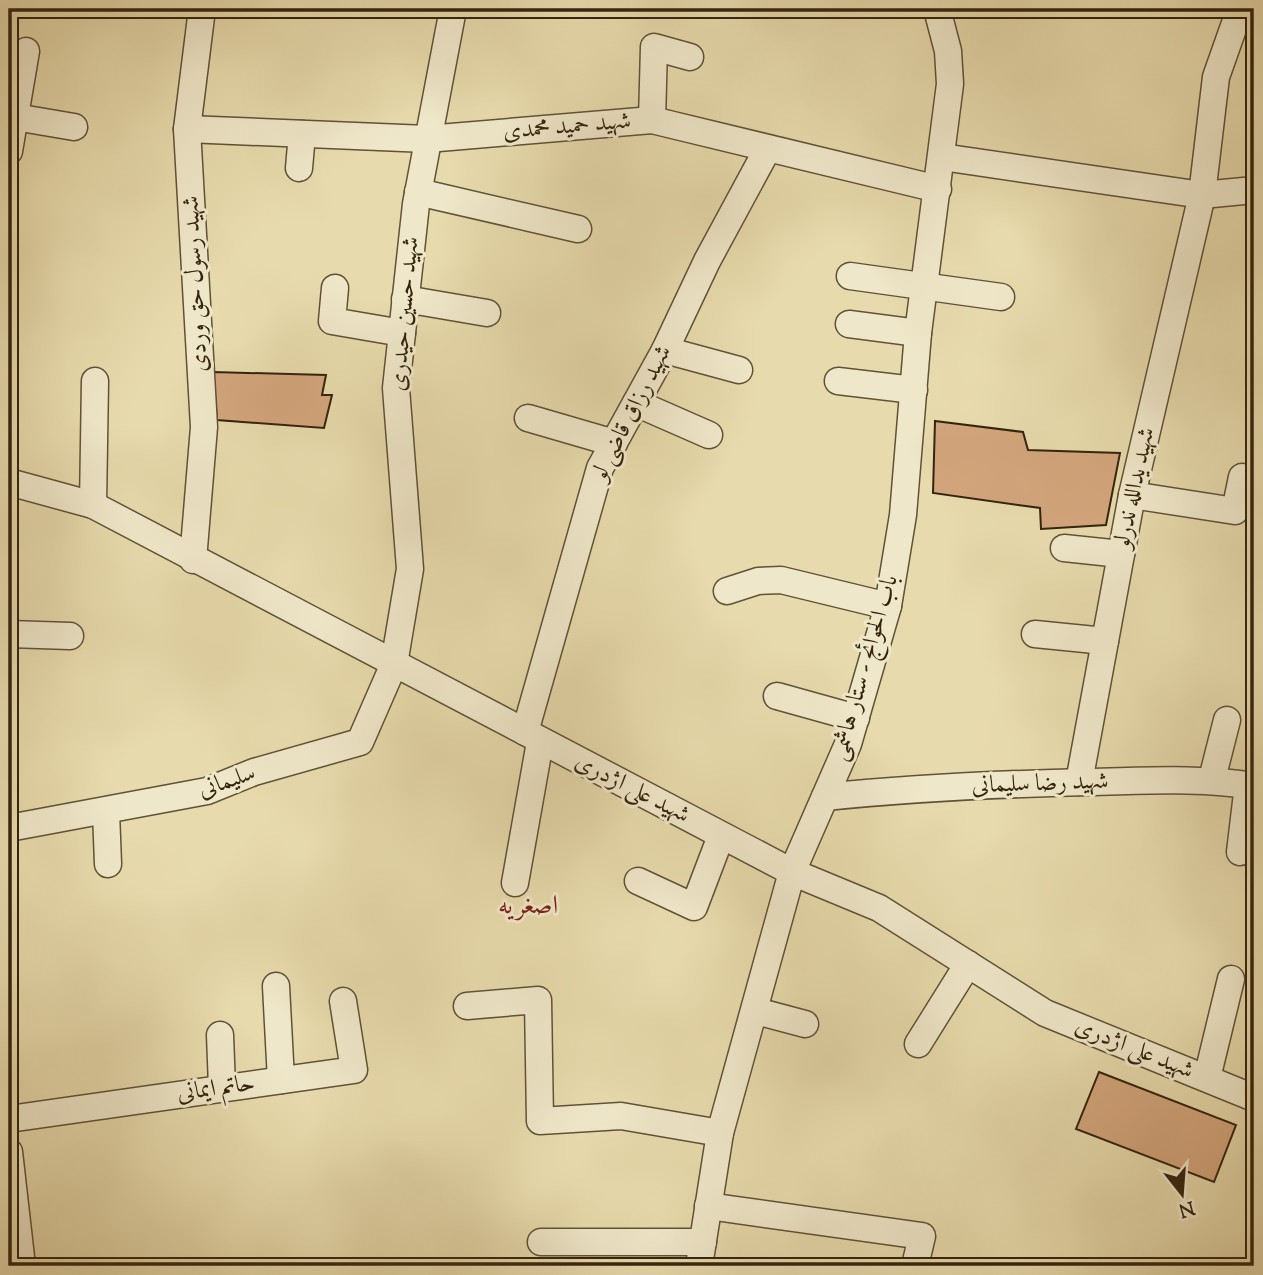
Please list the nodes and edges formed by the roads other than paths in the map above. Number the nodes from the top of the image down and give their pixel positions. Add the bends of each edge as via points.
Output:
1 (202, 9) edge
2 (453, 9) edge
3 (938, 10) edge
4 (1236, 10) edge
5 (26, 51) dead end
6 (690, 57) dead end
7 (15, 117) junction
8 (652, 120) junction
9 (74, 127) dead end
10 (187, 129) junction
11 (302, 134) junction
12 (427, 139) junction
13 (766, 150) junction
14 (9, 151) edge
15 (942, 157) junction
16 (299, 168) dead end
17 (938, 189) junction
18 (1254, 190) edge
19 (418, 192) junction
20 (1202, 195) junction
21 (578, 229) dead end
22 (850, 276) dead end
23 (924, 284) junction
24 (335, 288) dead end
25 (1001, 297) dead end
26 (405, 299) junction
27 (487, 313) dead end
28 (849, 324) dead end
29 (402, 333) junction
30 (918, 333) junction
31 (665, 351) junction
32 (739, 370) dead end
33 (95, 381) dead end
34 (838, 381) dead end
35 (914, 390) junction
36 (636, 403) junction
37 (528, 418) dead end
38 (709, 435) dead end
39 (614, 443) junction
40 (1242, 477) dead end
41 (9, 482) edge
42 (1132, 495) junction
43 (93, 505) junction
44 (1064, 548) dead end
45 (1121, 554) junction
46 (193, 559) junction
47 (727, 591) dead end
48 (888, 606) junction
49 (9, 634) edge
50 (1035, 634) dead end
51 (70, 636) dead end
52 (1105, 641) junction
53 (394, 664) junction
54 (777, 696) dead end
55 (856, 718) junction
56 (1227, 720) dead end
57 (532, 737) junction
58 (1212, 779) junction
59 (1079, 782) junction
60 (1251, 786) edge
61 (825, 797) junction
62 (106, 812) junction
63 (9, 828) edge
64 (721, 835) junction
65 (1240, 852) dead end
66 (108, 864) dead end
67 (792, 872) junction
68 (638, 881) dead end
69 (515, 883) dead end
70 (968, 964) junction
71 (1231, 979) dead end
72 (276, 986) dead end
73 (343, 1001) dead end
74 (467, 1006) dead end
75 (756, 1011) junction
76 (805, 1024) dead end
77 (220, 1035) dead end
78 (918, 1044) dead end
79 (1207, 1078) junction
80 (281, 1080) junction
81 (222, 1087) junction
82 (1254, 1098) edge
83 (9, 1119) edge
84 (720, 1133) junction
85 (9, 1152) edge
86 (708, 1206) junction
87 (541, 1242) dead end
88 (701, 1254) edge
89 (22, 1266) edge
90 (915, 1266) edge

1 - 10 street, شهید رسول حق وردی
2 - 12 street, شهید حسین حیدری
3 - 15 street, باب الحوائج - ستار هاشمی via 950,84
4 - 20 street, شهید یدالله ندرلو via 1216,77
5 - 7 street
6 - 8 street via 654,47
7 - 9 street
7 - 14 street
8 - 12 street, شهید حمید محمدی
8 - 13 street, شهید حمید محمدی
10 - 11 street, شهید حمید محمدی
10 - 46 street, شهید رسول حق وردی via 204,427
11 - 12 street, شهید حمید محمدی
11 - 16 street
12 - 19 street, شهید حسین حیدری
13 - 17 street, شهید حمید محمدی
13 - 31 street, شهید رزاق قاضی لو
15 - 17 street, باب الحوائج - ستار هاشمی
15 - 20 street
17 - 23 street, باب الحوائج - ستار هاشمی
18 - 20 street
19 - 21 street
19 - 26 street, شهید حسین حیدری
20 - 42 street, شهید یدالله ندرلو
22 - 23 street
23 - 25 street
23 - 30 street, باب الحوائج - ستار هاشمی
24 - 29 street via 332,321
26 - 27 street
26 - 29 street, شهید حسین حیدری
28 - 30 street
29 - 53 street, شهید حسین حیدری via 396,388 410,569
30 - 35 street, باب الحوائج - ستار هاشمی
31 - 32 street
31 - 36 street, شهید رزاق قاضی لو
33 - 43 street
34 - 35 street
35 - 48 street, باب الحوائج - ستار هاشمی via 903,515
36 - 38 street
36 - 39 street, شهید رزاق قاضی لو
37 - 39 street
39 - 57 street, شهید رزاق قاضی لو via 600,468 571,563
40 - 42 street via 1234,511
41 - 43 street, شهید علی اژدری
42 - 45 street, شهید یدالله ندرلو
43 - 46 street, شهید علی اژدری
44 - 45 street
45 - 52 street, شهید یدالله ندرلو
46 - 53 street, شهید علی اژدری
47 - 48 street via 758,581 781,580
48 - 55 street, باب الحوائج - ستار هاشمی
49 - 51 street
50 - 52 street
52 - 59 street, شهید یدالله ندرلو
53 - 57 street, شهید علی اژدری
53 - 62 street, سلیمانی via 360,742 254,772 207,791
54 - 55 street
55 - 61 street, باب الحوائج - ستار هاشمی
56 - 58 street
57 - 64 street, شهید علی اژدری
57 - 69 street, شهید رزاق قاضی لو
58 - 59 street, شهید رضا سلیمانی
58 - 60 street, شهید رضا سلیمانی
59 - 61 street, شهید رضا سلیمانی via 933,786
60 - 65 street
61 - 67 street, باب الحوائج - ستار هاشمی
62 - 63 street, سلیمانی
62 - 66 street
64 - 67 street, شهید علی اژدری
64 - 68 street via 694,907
67 - 70 street, شهید علی اژدری via 879,908
67 - 75 street, باب الحوائج - ستار هاشمی
70 - 78 street
70 - 79 street, شهید علی اژدری via 1045,1013
71 - 79 street
72 - 80 street
73 - 80 street, حاتم ایمانی via 354,1070
74 - 84 street via 538,1000 540,1121 621,1116
75 - 76 street
75 - 84 street, باب الحوائج - ستار هاشمی
77 - 81 street
79 - 82 street, شهید علی اژدری
80 - 81 street, حاتم ایمانی
81 - 83 street, حاتم ایمانی
84 - 86 street, باب الحوائج - ستار هاشمی
85 - 89 street
86 - 88 street, باب الحوائج - ستار هاشمی
86 - 90 street via 922,1236
87 - 88 street

